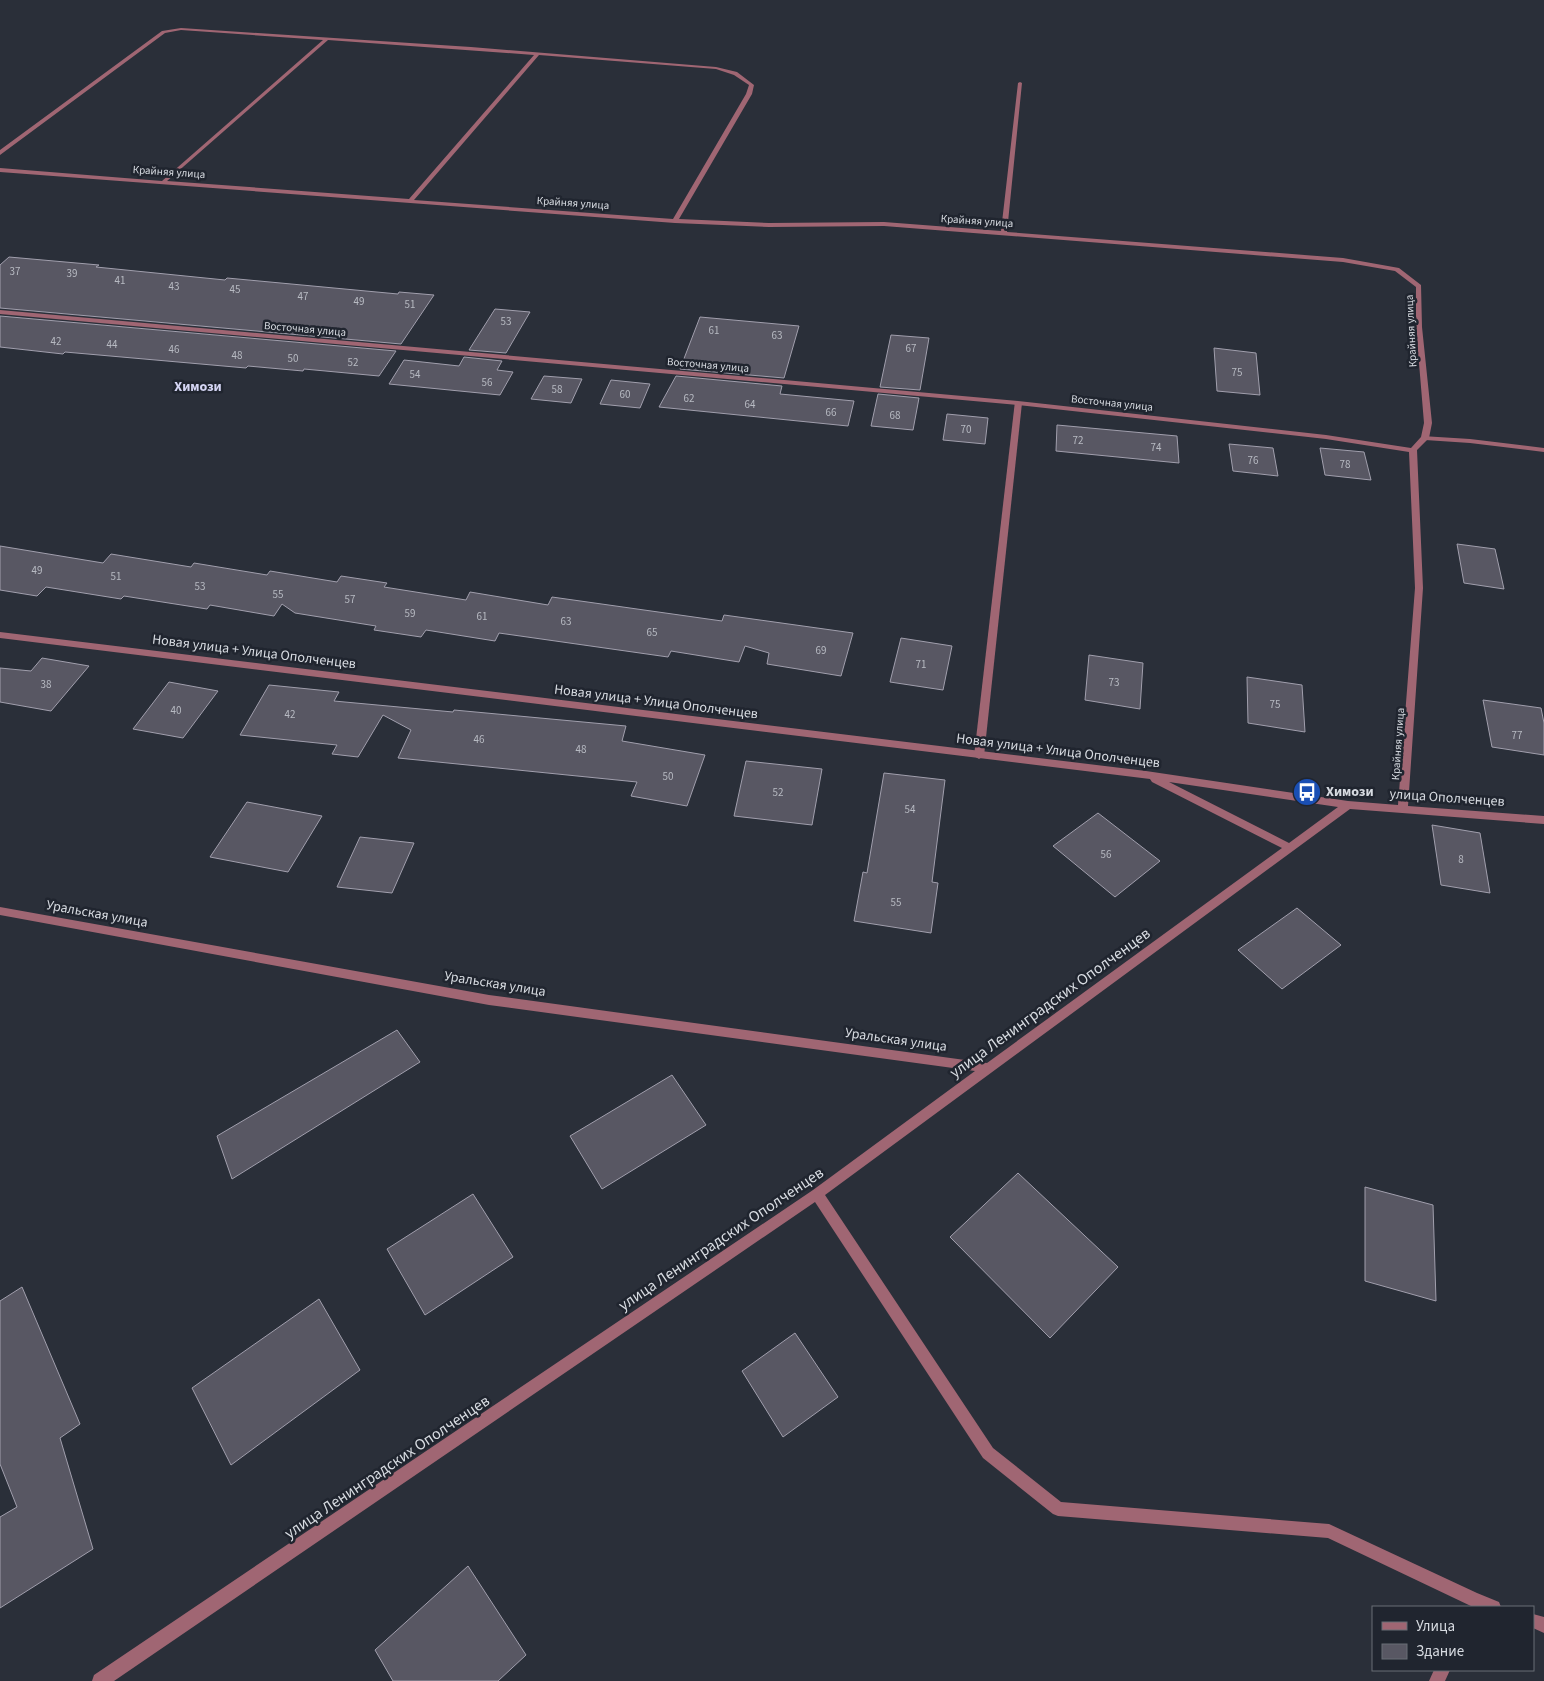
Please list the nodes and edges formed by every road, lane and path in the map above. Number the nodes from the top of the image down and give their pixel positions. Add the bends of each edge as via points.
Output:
1 (326, 40) junction
2 (538, 53) junction
3 (1020, 83) dead end
4 (0, 153) edge
5 (0, 170) edge
6 (164, 181) junction
7 (410, 202) junction
8 (675, 221) junction
9 (1004, 233) junction
10 (0, 312) edge
11 (1018, 403) junction
12 (1425, 438) junction
13 (1413, 450) junction
14 (1544, 450) edge
15 (0, 635) edge
16 (980, 756) junction
17 (1146, 775) junction
18 (1348, 805) junction
19 (1403, 808) junction
20 (1544, 820) edge
21 (1290, 848) junction
22 (0, 911) edge
23 (989, 1068) junction
24 (817, 1194) junction
25 (1472, 1604) edge
26 (1487, 1606) edge
27 (100, 1681) edge

1 - 2 street
1 - 4 street via 181,29 164,32
1 - 6 street
2 - 7 street
2 - 8 street via 716,68 734,72 752,85
3 - 9 street
5 - 6 street, Крайняя улица
6 - 7 street, Крайняя улица
7 - 8 street, Крайняя улица
8 - 9 street, Крайняя улица via 769,225 884,224
9 - 12 street, Крайняя улица via 1343,260 1397,269 1419,286 1419,327 1428,423
10 - 11 street, Восточная улица
11 - 13 street, Восточная улица via 1326,436
11 - 16 street
12 - 13 street
12 - 14 street
13 - 19 street, Крайняя улица via 1419,588
15 - 16 street, Новая улица + Улица Ополченцев
16 - 17 street, Новая улица + Улица Ополченцев
17 - 18 street, Новая улица + Улица Ополченцев
17 - 21 street
18 - 19 street, улица Ополченцев
18 - 21 street, улица Ленинградских Ополченцев
19 - 20 street, улица Ополченцев
21 - 23 street, улица Ленинградских Ополченцев
22 - 23 street, Уральская улица via 489,1000
23 - 24 street, улица Ленинградских Ополченцев
24 - 25 street via 988,1453 1058,1509 1329,1532
24 - 27 street, улица Ленинградских Ополченцев
25 - 26 street

